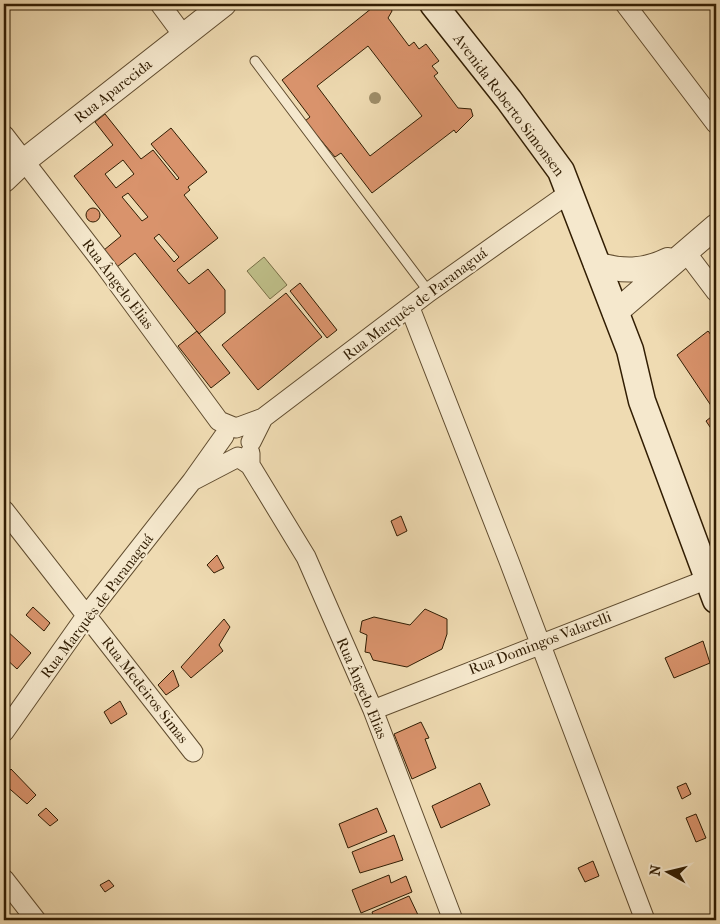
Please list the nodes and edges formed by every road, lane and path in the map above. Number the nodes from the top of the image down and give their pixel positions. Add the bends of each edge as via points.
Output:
1 (160, 4) edge
2 (224, 4) edge
3 (433, 4) edge
4 (626, 4) edge
5 (184, 35) junction
6 (255, 61) dead end
7 (716, 124) edge
8 (4, 135) edge
9 (24, 161) junction
10 (4, 180) edge
11 (569, 193) junction
12 (716, 226) edge
13 (685, 251) junction
14 (596, 264) junction
15 (428, 292) junction
16 (716, 292) edge
17 (410, 308) junction
18 (615, 313) junction
19 (630, 350) junction
20 (646, 414) junction
21 (263, 418) junction
22 (230, 432) junction
23 (247, 453) junction
24 (192, 481) junction
25 (4, 510) edge
26 (716, 550) edge
27 (714, 586) edge
28 (86, 616) junction
29 (539, 643) junction
30 (373, 710) junction
31 (4, 732) edge
32 (193, 752) dead end
33 (4, 879) edge
34 (36, 920) edge
35 (453, 920) edge
36 (645, 920) edge

1 - 5 street
2 - 5 street, Rua Aparecida
3 - 11 main road, Avenida Roberto Simonsen via 561,171
4 - 7 street
5 - 9 street, Rua Aparecida
6 - 15 lane
8 - 9 street, Rua Ângelo Elias
9 - 10 street, Rua Aparecida
9 - 22 street, Rua Ângelo Elias
11 - 14 main road, Avenida Roberto Simonsen
11 - 15 street, Rua Marquês de Paranaguá
12 - 13 street
13 - 14 street via 647,269 625,270
13 - 16 street
13 - 18 street
14 - 18 main road, Avenida Roberto Simonsen
15 - 17 street, Rua Marquês de Paranaguá
17 - 21 street, Rua Marquês de Paranaguá
17 - 29 street
18 - 19 main road, Avenida Roberto Simonsen
19 - 20 main road, Avenida Roberto Simonsen
19 - 26 main road, Avenida Roberto Simonsen via 656,395
20 - 26 main road via 669,450 703,540
20 - 27 main road, Avenida Roberto Simonsen
21 - 22 street, Rua Marquês de Paranaguá
21 - 23 street, Rua Marquês de Paranaguá
22 - 23 street via 243,430 249,435
22 - 23 street via 222,444 224,451 230,456
22 - 24 street, Rua Marquês de Paranaguá
23 - 24 street, Rua Marquês de Paranaguá
23 - 30 street, Rua Ângelo Elias via 306,557
24 - 28 street, Rua Marquês de Paranaguá
25 - 28 street, Rua Medeiros Simas
27 - 29 street, Rua Domingos Valarelli
28 - 31 street, Rua Marquês de Paranaguá
28 - 32 street, Rua Medeiros Simas
29 - 30 street, Rua Domingos Valarelli
29 - 36 street
30 - 35 street, Rua Ângelo Elias
33 - 34 street

